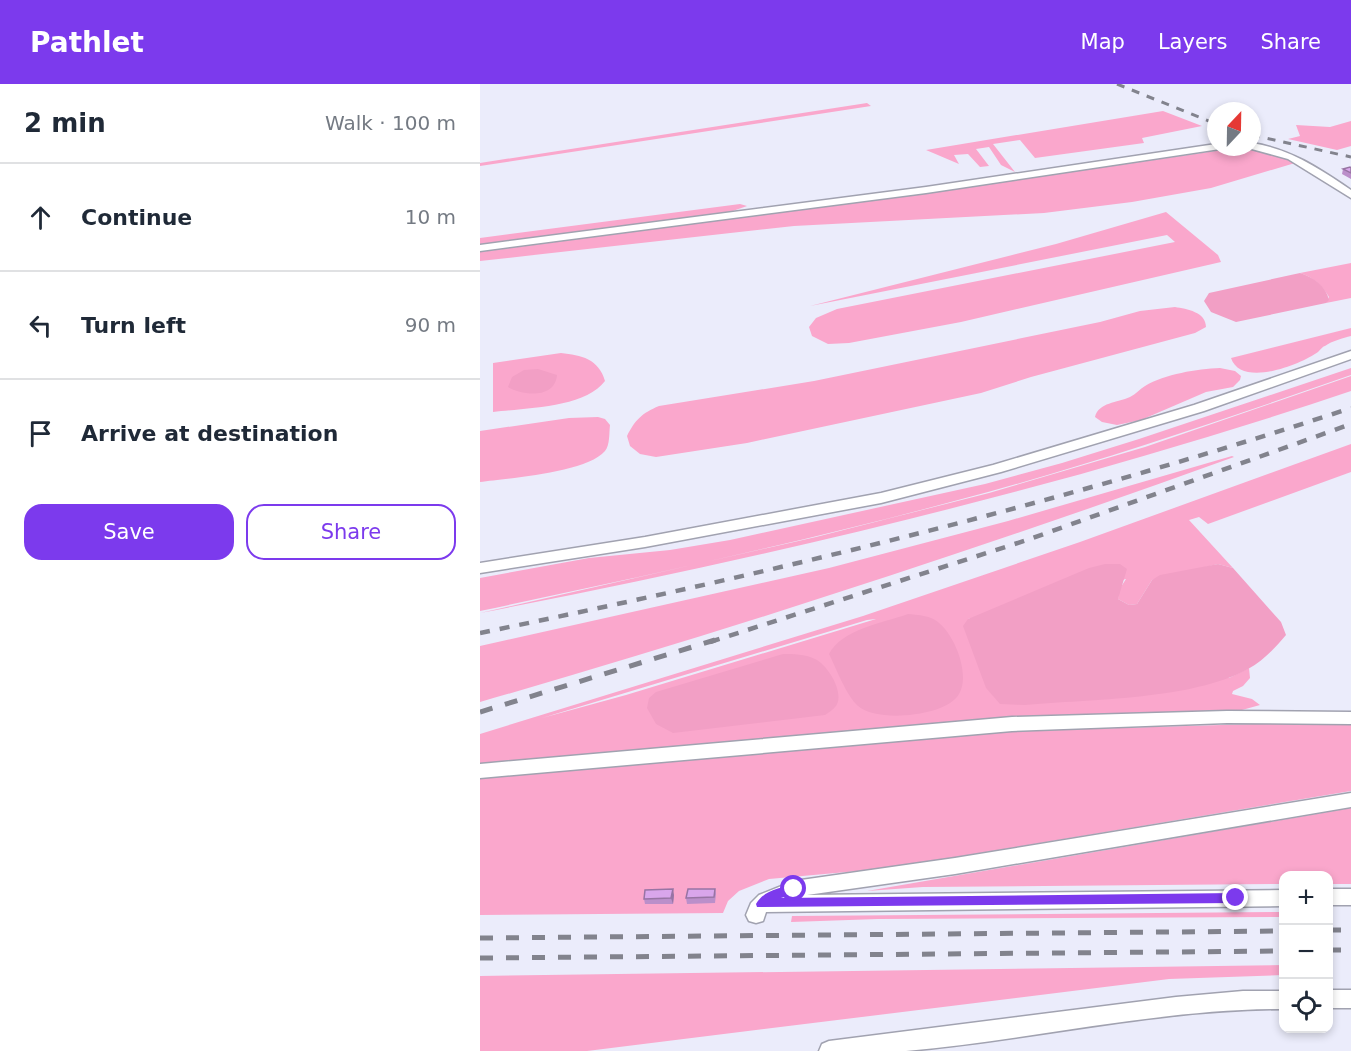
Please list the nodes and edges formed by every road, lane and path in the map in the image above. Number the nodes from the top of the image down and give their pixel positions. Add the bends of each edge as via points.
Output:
1 (1261, 147) edge
2 (1207, 148) edge
3 (1351, 195) edge
4 (480, 248) edge
5 (1351, 355) edge
6 (480, 568) edge
7 (1351, 718) edge
8 (480, 771) edge
9 (1351, 800) edge
10 (1279, 897) edge
11 (1333, 897) edge
12 (1351, 897) edge
13 (1333, 999) edge
14 (1351, 999) edge
15 (1279, 1000) edge
16 (829, 1051) edge

1 - 3 lane via 1293,157
2 - 4 lane
5 - 6 lane via 996,469 881,498
7 - 8 lane via 1227,717 1012,724
9 - 10 lane via 794,889 775,894 759,909
11 - 12 lane
13 - 14 lane
15 - 16 lane via 1176,1006

